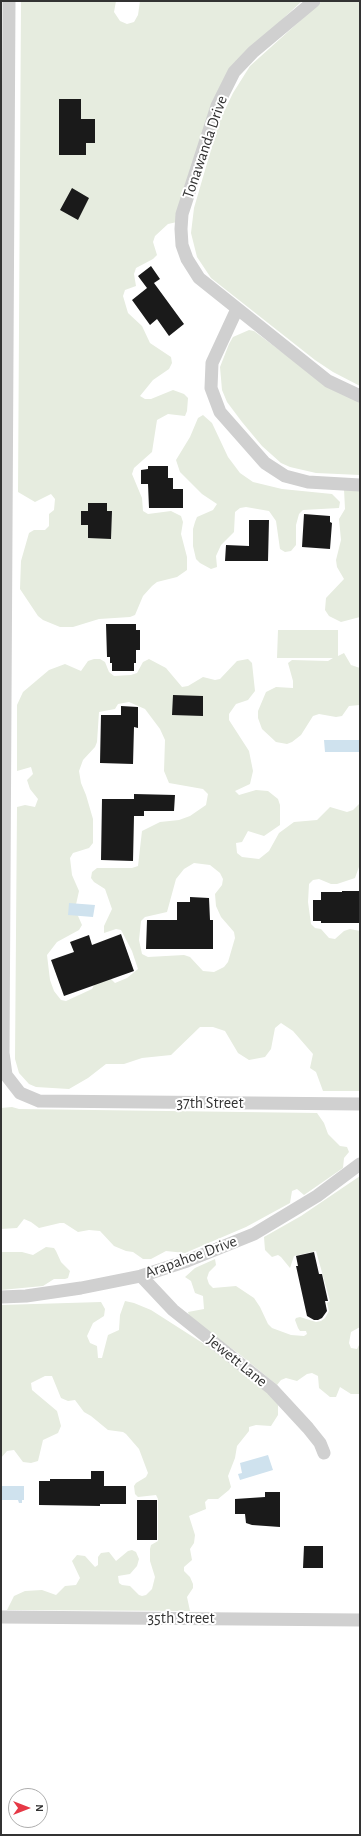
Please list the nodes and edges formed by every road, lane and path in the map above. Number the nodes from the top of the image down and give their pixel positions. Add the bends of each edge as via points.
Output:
1 (9, 1) edge
2 (314, 1) edge
3 (237, 309) junction
4 (360, 396) edge
5 (360, 485) edge
6 (360, 1104) edge
7 (360, 1164) edge
8 (140, 1276) junction
9 (1, 1297) edge
10 (324, 1453) dead end
11 (1, 1617) edge
12 (360, 1620) edge

1 - 6 street, 37th Street via 2,1053 7,1078 20,1093 39,1102
2 - 3 street, Tonawanda Drive via 253,52 234,72 217,106 182,214 182,244 187,259 199,278
3 - 4 street, Tonawanda Drive via 328,381
3 - 5 street via 212,363 211,388 220,412 265,463 285,476 308,482
7 - 8 street, Arapahoe Drive via 317,1196 254,1234 187,1261
8 - 9 street, Arapahoe Drive via 81,1288
8 - 10 street, Jewett Lane via 173,1310 272,1389 308,1428 320,1443
11 - 12 street, 35th Street

